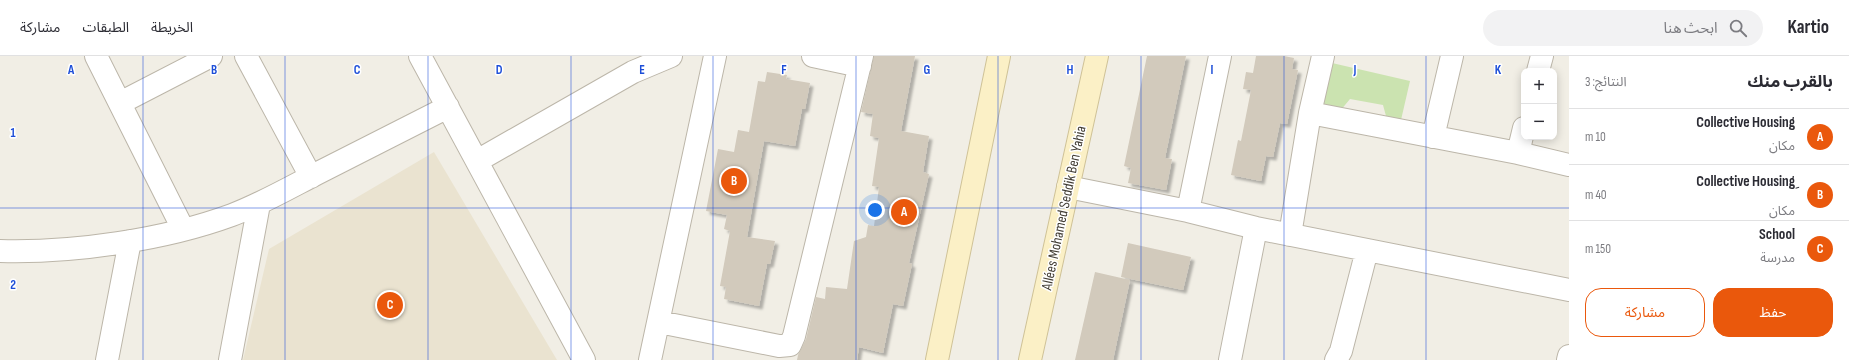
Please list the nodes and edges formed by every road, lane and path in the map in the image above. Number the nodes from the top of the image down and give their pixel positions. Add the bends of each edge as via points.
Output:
1 (96, 56) edge
2 (211, 56) edge
3 (246, 56) edge
4 (420, 56) edge
5 (671, 56) edge
6 (715, 56) edge
7 (813, 56) edge
8 (999, 56) edge
9 (1097, 56) edge
10 (1220, 56) edge
11 (1322, 56) edge
12 (1452, 56) edge
13 (1542, 56) edge
14 (861, 61) edge
15 (629, 64) edge
16 (1539, 68) edge
17 (120, 103) junction
18 (448, 106) junction
19 (1310, 113) junction
20 (1433, 137) junction
21 (1521, 140) edge
22 (1518, 153) junction
23 (477, 161) junction
24 (1569, 166) edge
25 (311, 177) junction
26 (1068, 187) junction
27 (260, 204) junction
28 (1188, 210) junction
29 (1256, 228) junction
30 (183, 229) junction
31 (1290, 235) junction
32 (130, 241) junction
33 (1367, 250) junction
34 (0, 251) edge
35 (1569, 290) edge
36 (658, 322) junction
37 (1569, 356) edge
38 (107, 360) edge
39 (230, 360) edge
40 (584, 360) edge
41 (650, 360) edge
42 (937, 360) edge
43 (1030, 360) edge
44 (1230, 360) edge
45 (1336, 360) edge
46 (1568, 360) edge

1 - 17 street
2 - 17 street
3 - 25 street
4 - 18 street
5 - 15 street
6 - 36 street
7 - 14 street
8 - 42 street
9 - 26 street, Allées Mohamed Seddik Ben Yahia
10 - 28 street
11 - 19 street
12 - 20 street
13 - 16 street
14 - 36 street via 790,344 779,346
15 - 23 street
17 - 30 street
18 - 23 street
18 - 25 street
19 - 20 street
19 - 31 street
20 - 22 street
21 - 22 street
22 - 24 street
23 - 40 street
25 - 27 street
26 - 28 street
26 - 43 street, Allées Mohamed Seddik Ben Yahia
27 - 30 street via 206,224
27 - 39 street
28 - 29 street
29 - 31 street
29 - 44 street
30 - 32 street
31 - 33 street
32 - 34 street via 85,247
32 - 38 street
33 - 35 street
33 - 45 street via 1341,351
36 - 41 street
37 - 46 street

